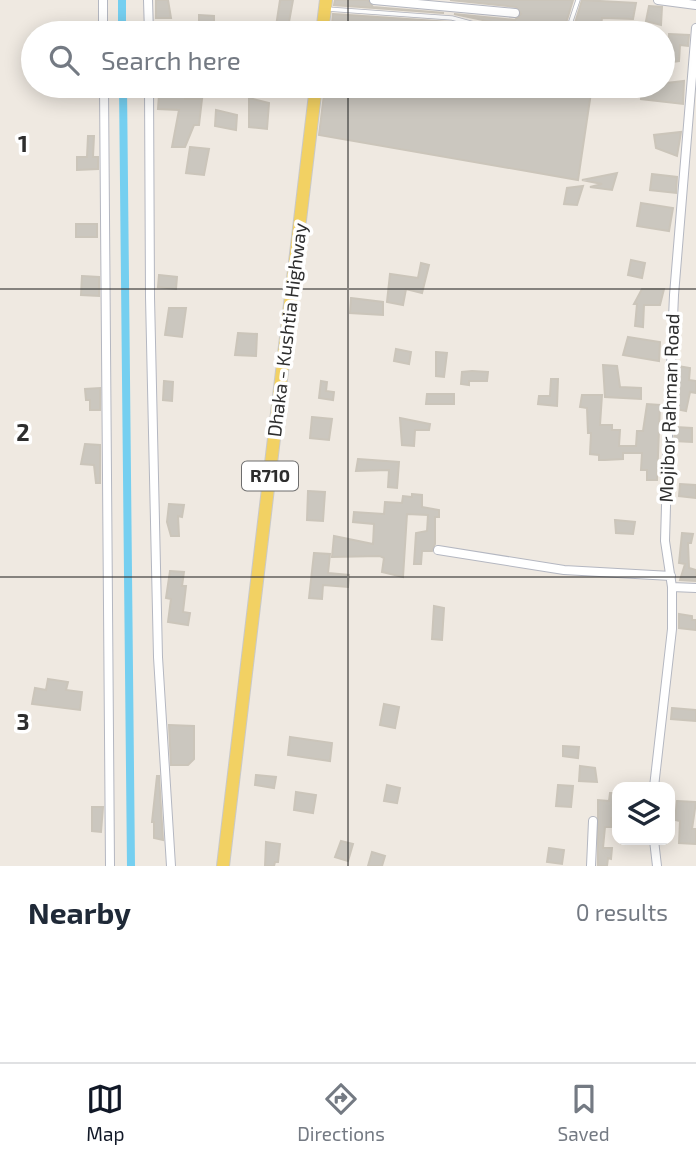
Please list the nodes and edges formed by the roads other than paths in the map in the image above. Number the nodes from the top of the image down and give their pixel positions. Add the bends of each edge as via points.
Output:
1 (103, 0) edge
2 (148, 0) edge
3 (374, 0) edge
4 (578, 0) edge
5 (658, 0) edge
6 (325, 5) edge
7 (696, 5) edge
8 (515, 13) dead end
9 (103, 21) edge
10 (149, 21) edge
11 (463, 21) edge
12 (571, 21) edge
13 (696, 28) edge
14 (104, 98) edge
15 (149, 98) edge
16 (315, 98) edge
17 (692, 146) edge
18 (438, 550) dead end
19 (671, 576) junction
20 (672, 587) junction
21 (696, 588) edge
22 (655, 782) edge
23 (593, 821) dead end
24 (655, 845) edge
25 (110, 866) edge
26 (171, 866) edge
27 (223, 866) edge
28 (591, 866) edge
29 (657, 866) edge

1 - 9 street
2 - 10 street
3 - 8 street
4 - 12 lane
5 - 7 street
6 - 11 lane
13 - 17 street, Mojibor Rahman Road
14 - 25 street
15 - 26 street via 158,657
16 - 27 main road, Dhaka - Kushtia Highway / R710
17 - 19 street, Mojibor Rahman Road via 674,295 665,541
18 - 19 street via 564,570
19 - 20 street, Mojibor Rahman Road
20 - 21 street
20 - 22 street, Mojibor Rahman Road via 671,651
23 - 28 street
24 - 29 street

